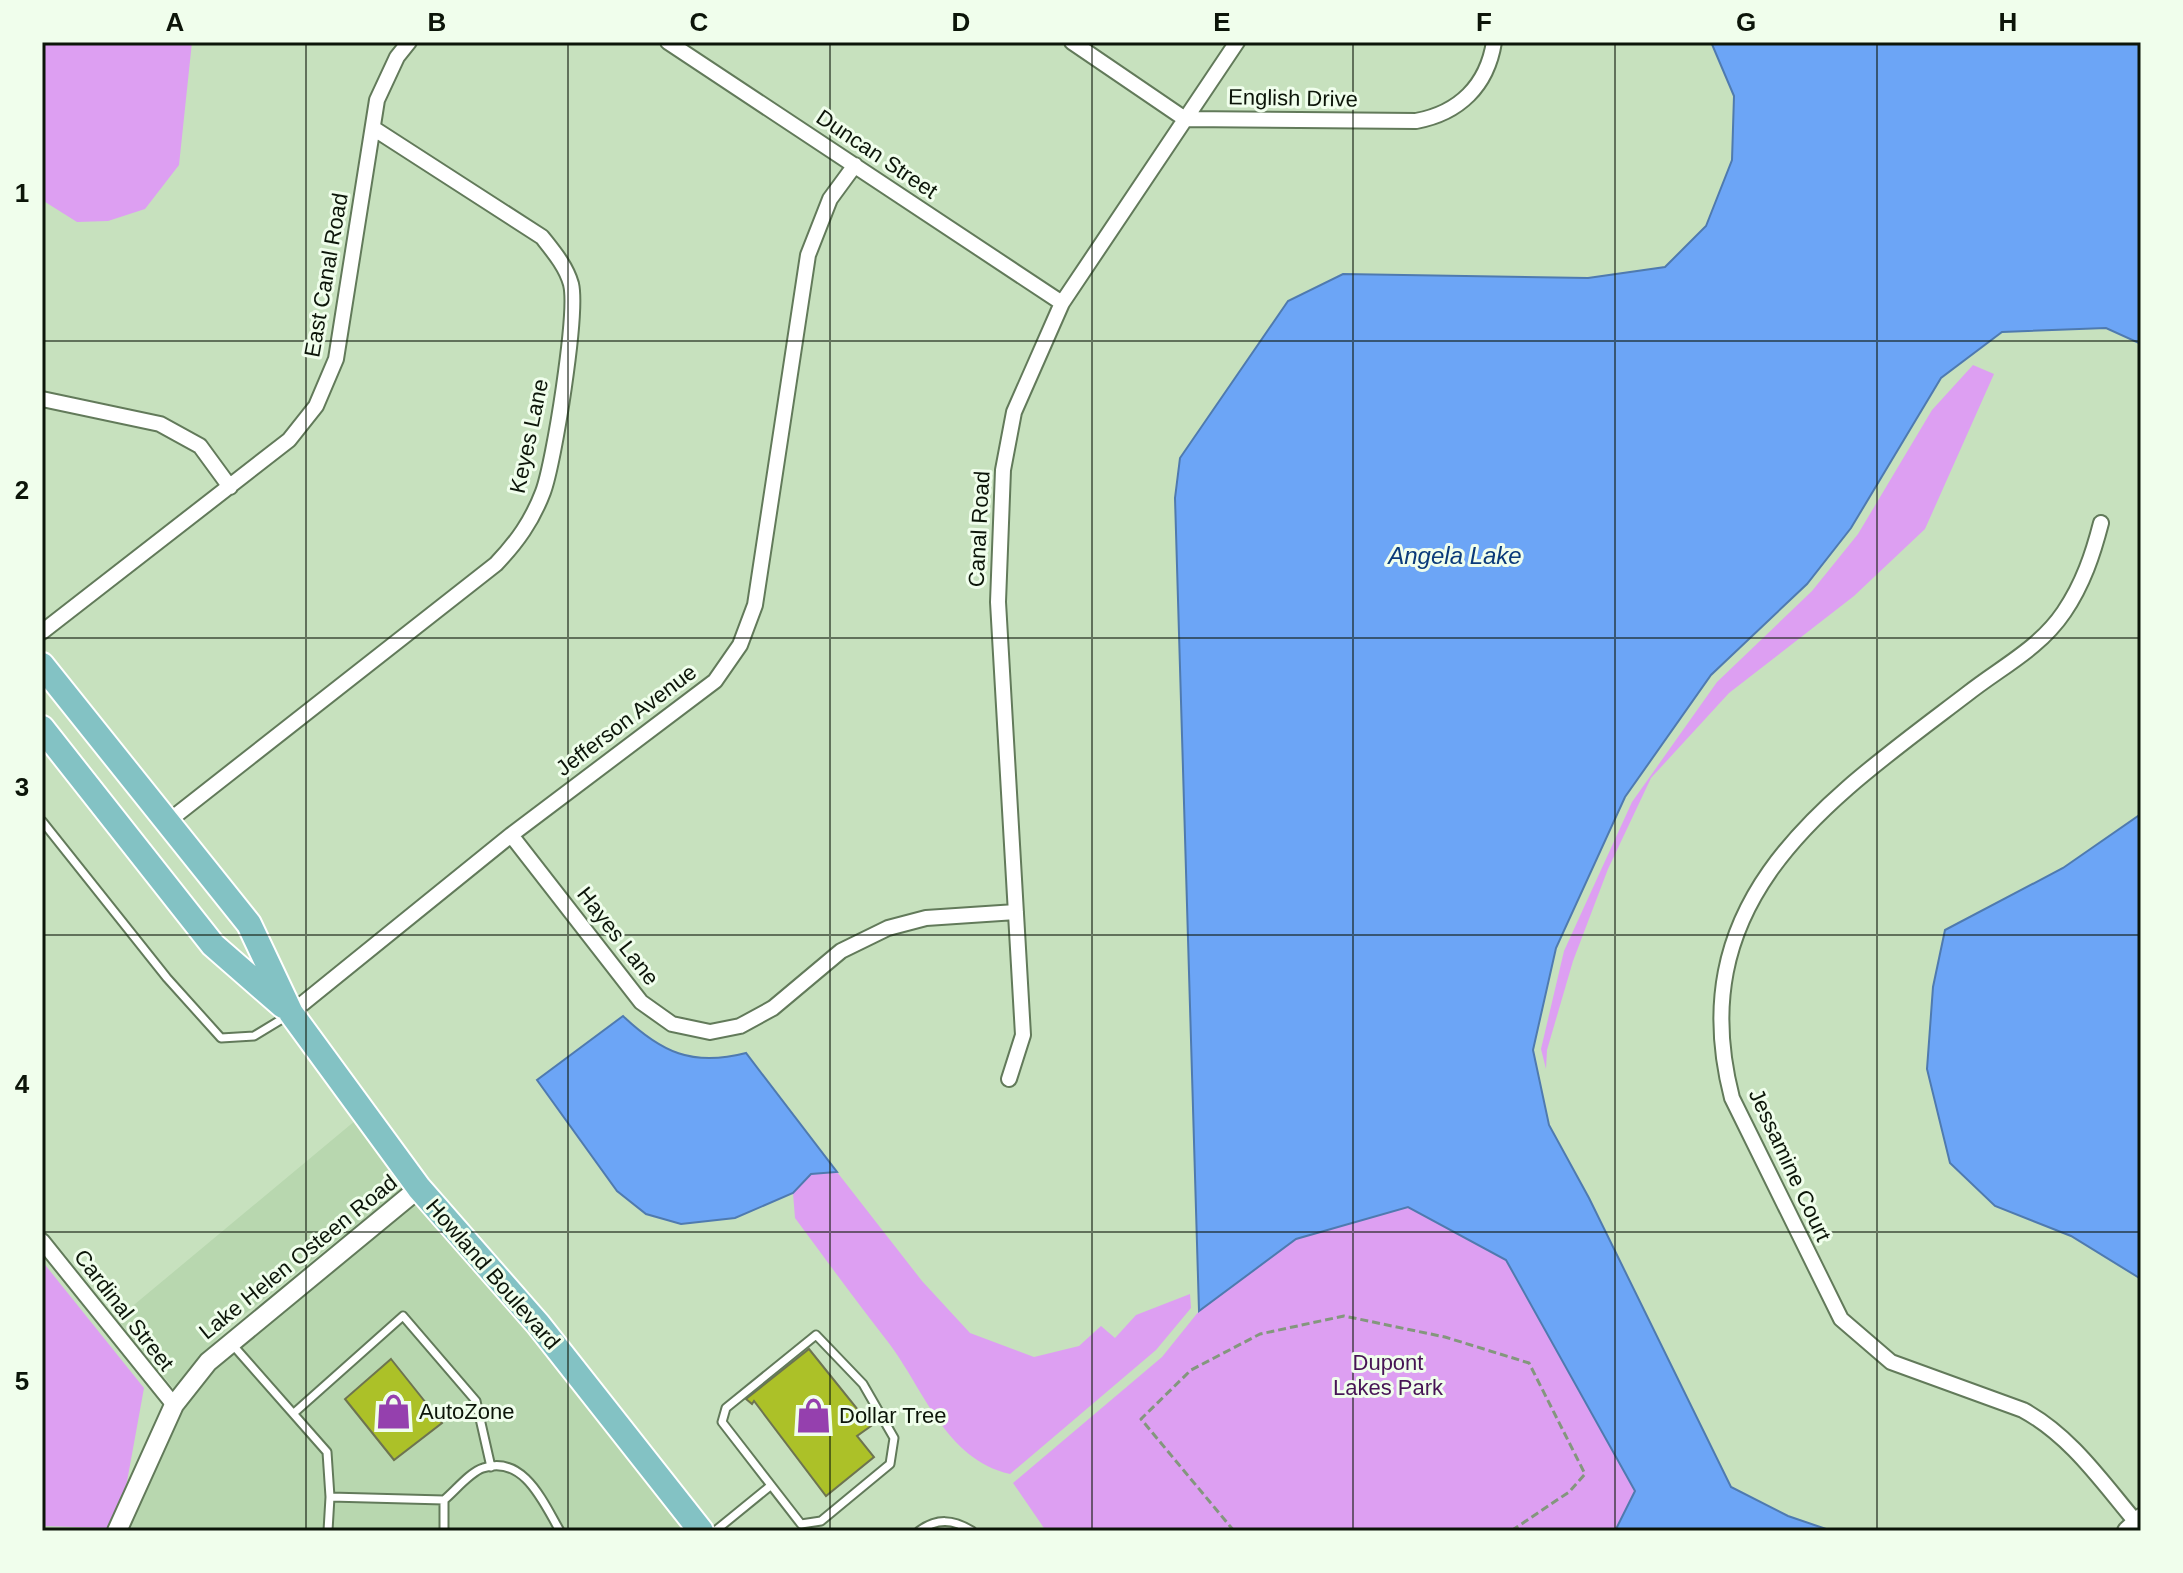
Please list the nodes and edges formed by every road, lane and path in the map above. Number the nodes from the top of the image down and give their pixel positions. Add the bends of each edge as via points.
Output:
1 (409, 42) edge
2 (668, 42) edge
3 (1072, 42) edge
4 (1237, 42) edge
5 (1494, 42) edge
6 (1185, 119) junction
7 (373, 128) junction
8 (855, 165) junction
9 (1062, 303) junction
10 (42, 399) edge
11 (230, 487) junction
12 (2101, 523) dead end
13 (42, 632) edge
14 (42, 665) edge
15 (42, 691) edge
16 (42, 728) edge
17 (141, 791) junction
18 (42, 821) edge
19 (166, 823) junction
20 (511, 835) junction
21 (1016, 912) junction
22 (291, 1013) junction
23 (1009, 1079) dead end
24 (419, 1188) junction
25 (42, 1241) edge
26 (229, 1341) junction
27 (174, 1405) junction
28 (294, 1413) junction
29 (491, 1467) junction
30 (769, 1487) junction
31 (330, 1497) junction
32 (444, 1500) junction
33 (2135, 1524) edge
34 (117, 1531) edge
35 (328, 1531) edge
36 (444, 1531) edge
37 (560, 1531) edge
38 (701, 1531) edge
39 (715, 1531) edge
40 (919, 1531) edge
41 (972, 1531) edge
42 (1234, 1531) edge
43 (1511, 1531) edge

1 - 7 street, East Canal Road via 377,100
2 - 8 street, Duncan Street
3 - 6 street
4 - 6 street, Canal Road
5 - 6 street, English Drive via 1481,82 1464,101 1433,118
6 - 9 street, Canal Road
7 - 11 street, East Canal Road via 336,359 316,406 289,440
7 - 19 street, Keyes Lane via 542,237 571,284 574,319 544,489 525,533 496,564
8 - 9 street, Duncan Street
8 - 20 street, Jefferson Avenue via 830,199 808,255 755,605 740,645 715,681
9 - 21 street, Canal Road via 1014,412 998,529
10 - 11 street via 160,424 200,446
11 - 13 street, East Canal Road
12 - 33 street, Jessamine Court via 2091,564 2063,613 2022,657 1850,783 1803,827 1765,874 1729,953 1720,1013 1732,1098 1841,1319 1891,1362 2043,1421 2070,1444
14 - 17 main road, Howland Boulevard
15 - 17 main road via 114,783
16 - 22 main road, Howland Boulevard via 213,945
17 - 19 main road, Howland Boulevard
18 - 22 lane via 221,1038 254,1036
19 - 22 main road, Howland Boulevard via 249,924
20 - 21 street, Hayes Lane via 641,1002 672,1024 710,1032 740,1026 773,1008 841,951 888,928 926,918
20 - 22 street, Jefferson Avenue
21 - 23 street, Canal Road via 1023,1035
22 - 24 main road, Howland Boulevard
24 - 26 street, Lake Helen Osteen Road
24 - 38 main road, Howland Boulevard via 538,1324
25 - 27 street, Cardinal Street
26 - 27 street, Lake Helen Osteen Road
26 - 28 lane
27 - 34 street, Lake Helen Osteen Road
28 - 29 lane via 403,1316 476,1401
28 - 31 lane via 327,1452
29 - 32 lane via 482,1468
29 - 37 lane via 507,1466 531,1481
30 - 30 lane via 801,1524 821,1521 890,1464 894,1438 879,1411 863,1384 816,1335 726,1408 722,1422
30 - 39 lane
31 - 32 lane
31 - 35 lane
32 - 36 lane
40 - 41 lane via 943,1520
42 - 43 path via 1141,1419 1191,1370 1260,1334 1344,1316 1445,1337 1529,1363 1585,1474 1569,1492

